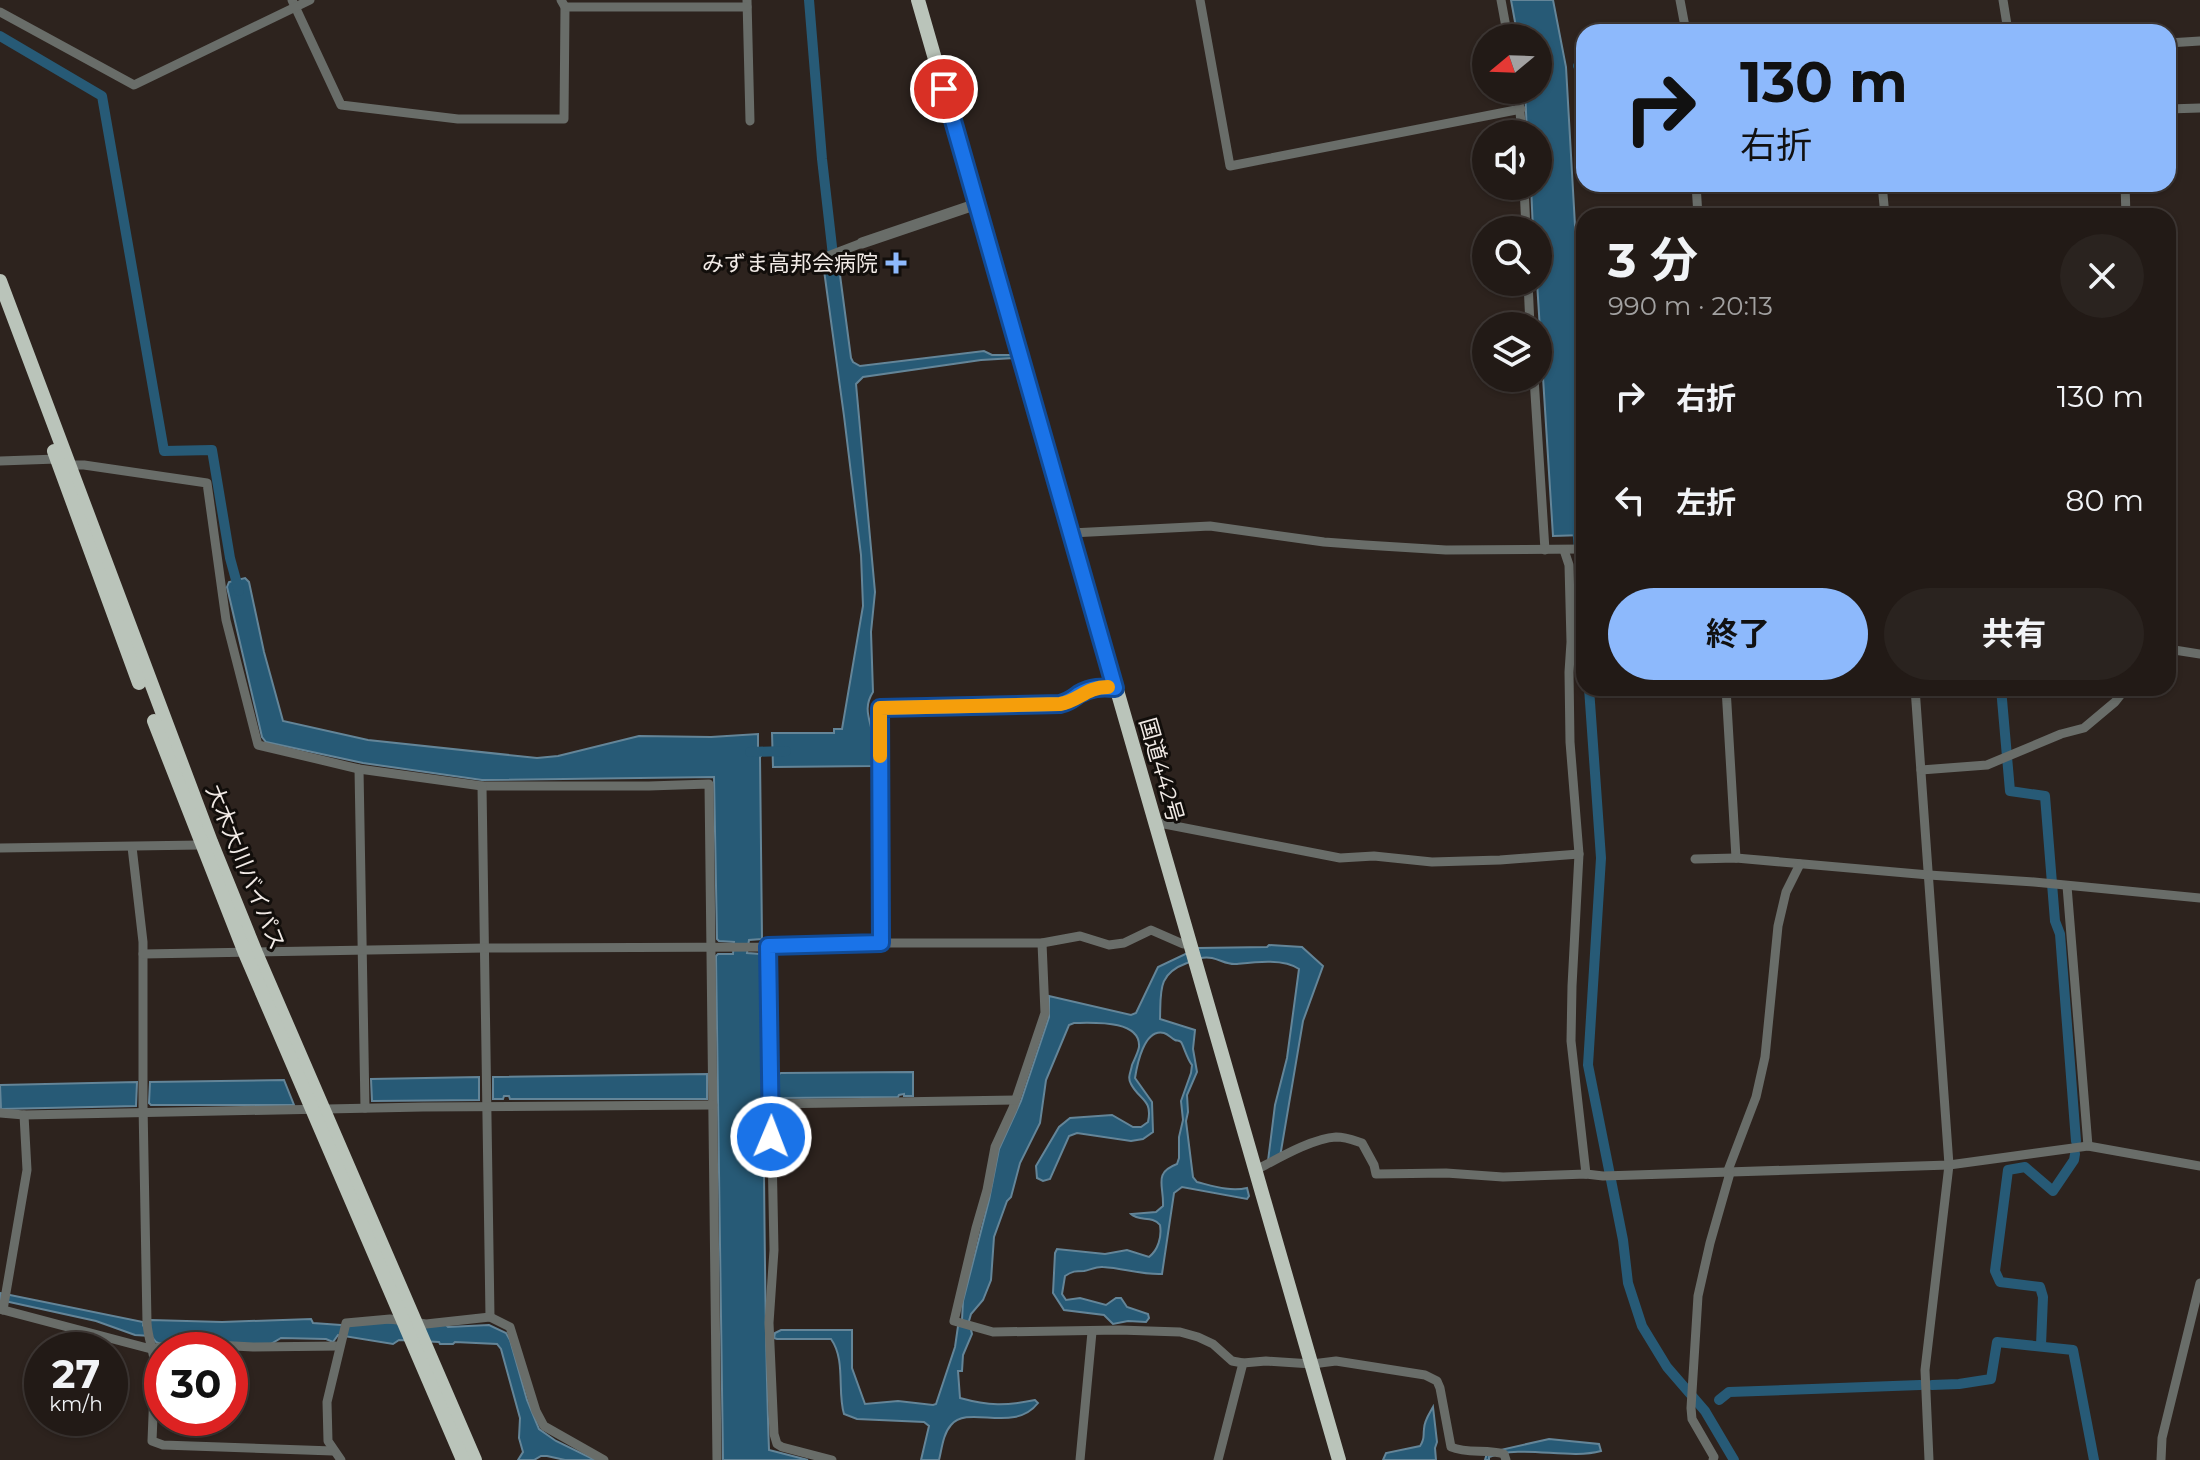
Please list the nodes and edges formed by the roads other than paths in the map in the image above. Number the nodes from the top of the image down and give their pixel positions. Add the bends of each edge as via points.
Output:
1 (310, 0) edge
2 (918, 0) edge
3 (1200, 0) edge
4 (1501, 0) edge
5 (1680, 0) edge
6 (2003, 0) edge
7 (747, 3) edge
8 (294, 4) edge
9 (563, 4) edge
10 (0, 12) edge
11 (1505, 24) edge
12 (1684, 24) edge
13 (2007, 24) edge
14 (2200, 41) edge
15 (2176, 42) edge
16 (1520, 104) edge
17 (2200, 108) edge
18 (1521, 109) junction
19 (2176, 109) edge
20 (1521, 120) edge
21 (750, 121) dead end
22 (977, 204) junction
23 (862, 243) joint
24 (828, 256) dead end
25 (0, 281) edge
26 (0, 309) edge
27 (1535, 392) edge
28 (60, 452) junction
29 (0, 461) edge
30 (1071, 533) junction
31 (1576, 549) edge
32 (1545, 550) junction
33 (1566, 550) junction
34 (2176, 650) edge
35 (2200, 654) edge
36 (1115, 688) junction
37 (1726, 696) edge
38 (1916, 696) edge
39 (2120, 696) edge
40 (359, 769) junction
41 (1921, 770) junction
42 (482, 786) junction
43 (1154, 822) junction
44 (201, 845) junction
45 (132, 847) junction
46 (0, 848) edge
47 (1579, 854) junction
48 (1736, 858) junction
49 (1695, 859) dead end
50 (1800, 864) junction
51 (1929, 875) junction
52 (2064, 885) junction
53 (2200, 898) edge
54 (881, 943) junction
55 (1042, 943) junction
56 (1192, 945) junction
57 (765, 946) junction
58 (714, 947) junction
59 (485, 948) junction
60 (363, 951) junction
61 (251, 953) junction
62 (143, 954) junction
63 (1015, 1100) junction
64 (772, 1104) junction
65 (713, 1105) junction
66 (486, 1106) junction
67 (365, 1108) junction
68 (318, 1109) junction
69 (144, 1111) junction
70 (0, 1113) edge
71 (24, 1115) junction
72 (2088, 1146) junction
73 (1949, 1165) junction
74 (2200, 1166) edge
75 (1256, 1170) junction
76 (1728, 1173) junction
77 (1586, 1174) junction
78 (2200, 1283) edge
79 (3, 1304) edge
80 (490, 1317) junction
81 (410, 1323) junction
82 (148, 1332) edge
83 (1092, 1332) junction
84 (340, 1343) junction
85 (419, 1344) junction
86 (144, 1347) edge
87 (248, 1347) edge
88 (1243, 1363) junction
89 (1312, 1364) junction
90 (151, 1436) edge
91 (333, 1451) junction
92 (341, 1460) edge
93 (463, 1460) edge
94 (475, 1460) edge
95 (604, 1460) edge
96 (717, 1460) edge
97 (832, 1460) edge
98 (1080, 1460) edge
99 (1218, 1460) edge
100 (1339, 1460) edge
101 (1506, 1460) edge
102 (1713, 1460) edge
103 (1929, 1460) edge
104 (2161, 1460) edge

1 - 8 street
2 - 22 highway, 国道442号
3 - 18 street via 1230,166
4 - 11 street
5 - 12 street
6 - 13 street
7 - 9 street
7 - 21 street
8 - 9 street via 341,105 458,119 564,119
8 - 10 street via 134,85
14 - 15 street
16 - 18 street
17 - 19 street
18 - 20 street
22 - 23 street
22 - 30 highway, 国道442号
23 - 24 street
25 - 28 highway, 大木大川バイパス
26 - 28 highway, 大木大川バイパス
27 - 32 street
28 - 29 street
28 - 40 street via 84,465 207,483 226,620 258,745
28 - 44 highway, 大木大川バイパス via 119,631
28 - 61 highway, 大木大川バイパス
30 - 32 street via 1210,526 1324,542
30 - 36 highway, 国道442号
31 - 33 street
32 - 33 street
33 - 47 street via 1570,742
34 - 35 street
36 - 43 highway, 国道442号
36 - 54 street via 1097,687 1060,704 880,708
37 - 48 street
38 - 41 street
39 - 41 street via 2084,728 1997,762
40 - 42 street
40 - 60 street
41 - 51 street
42 - 58 street via 709,784
42 - 59 street
43 - 47 street via 1340,858 1432,862
43 - 56 highway, 国道442号
44 - 45 street
44 - 61 highway, 大木大川バイパス
45 - 46 street
45 - 62 street
47 - 77 street via 1571,1041
48 - 49 street
48 - 50 street
50 - 51 street
50 - 76 street via 1778,926 1756,1097
51 - 52 street
51 - 73 street
52 - 53 street
52 - 72 street
54 - 55 street
54 - 57 street
55 - 56 street via 1080,936 1109,945 1151,930
55 - 63 street via 1045,1013
56 - 75 highway, 国道442号
57 - 58 street
57 - 64 street
58 - 59 street
58 - 65 street
59 - 60 street
59 - 66 street
60 - 61 street
60 - 67 street
61 - 62 street
61 - 68 highway, 大木大川バイパス
62 - 69 street
63 - 64 street
63 - 83 street via 995,1147 954,1321 993,1332
64 - 97 street via 769,1323 774,1434 782,1447
65 - 66 street
65 - 96 street
66 - 67 street
66 - 80 street
67 - 68 street
68 - 69 street
68 - 81 highway, 大木大川バイパス
69 - 71 street
69 - 82 street
70 - 71 street
71 - 79 street via 27,1170
72 - 73 street
72 - 74 street
73 - 76 street
73 - 103 street via 1925,1370
75 - 77 street via 1333,1137 1362,1143 1376,1174
75 - 89 highway, 国道442号
76 - 77 street
76 - 102 street via 1698,1296 1691,1408
78 - 104 street
79 - 86 street
80 - 81 street
80 - 95 street via 510,1327 544,1426
81 - 84 street via 346,1323
81 - 85 highway, 大木大川バイパス
83 - 88 street via 1180,1332
83 - 98 street
84 - 87 street
84 - 91 street via 327,1402
85 - 93 highway, 大木大川バイパス
85 - 94 highway, 大木大川バイパス
88 - 89 street
88 - 99 street
89 - 100 highway, 国道442号
89 - 101 street via 1336,1361 1432,1378 1440,1388 1451,1447 1500,1452
90 - 91 street via 156,1444
91 - 92 street

